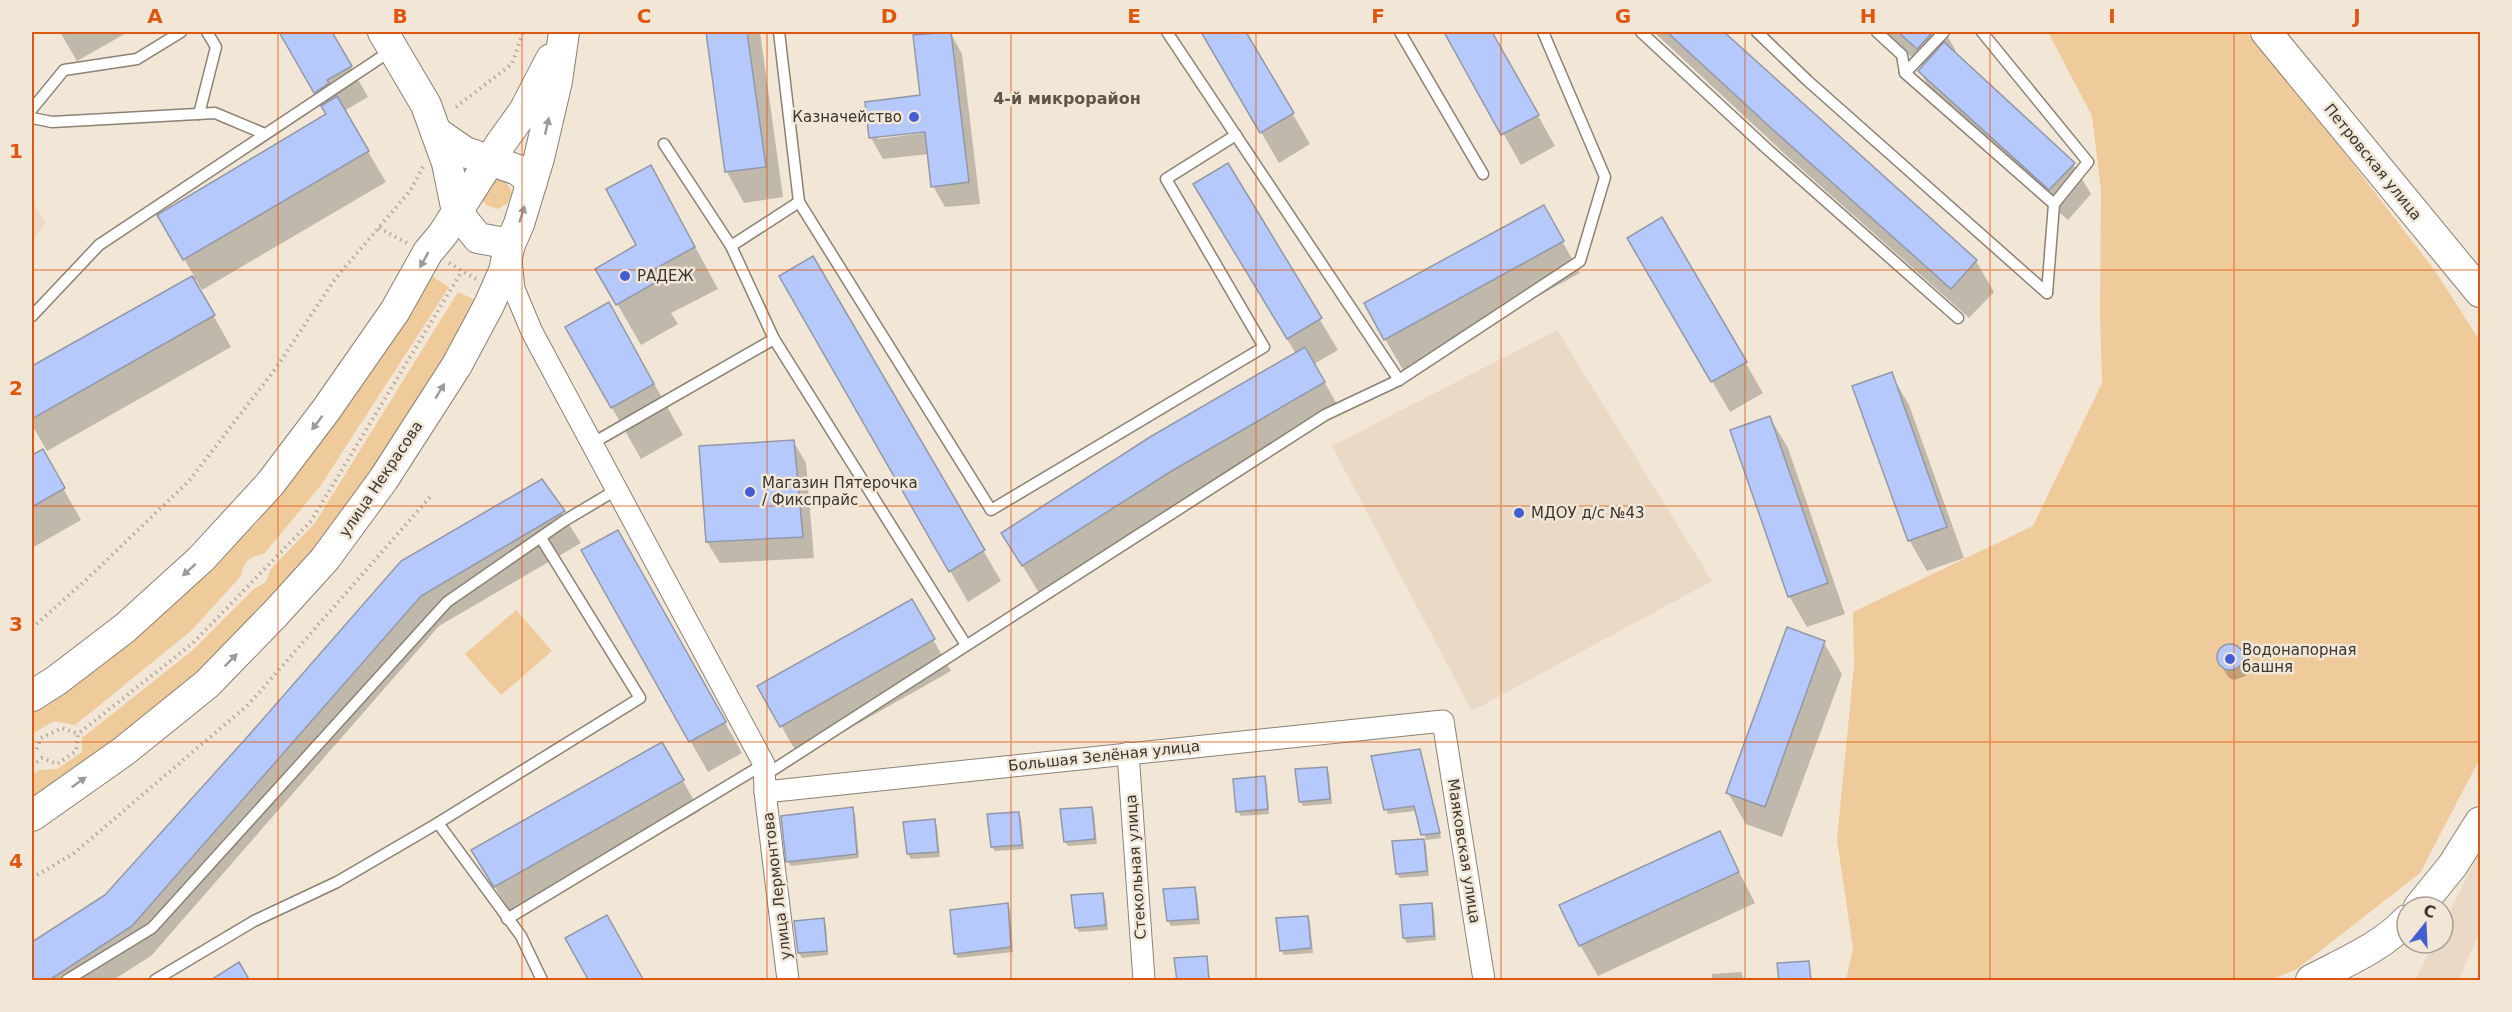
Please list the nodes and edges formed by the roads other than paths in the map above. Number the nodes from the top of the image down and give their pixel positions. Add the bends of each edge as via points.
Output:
1 (181, 32) edge
2 (207, 32) edge
3 (563, 32) edge
4 (779, 32) edge
5 (1167, 32) edge
6 (1400, 32) edge
7 (1543, 32) edge
8 (1641, 32) edge
9 (1756, 32) edge
10 (1877, 32) edge
11 (1944, 32) edge
12 (1982, 32) edge
13 (2266, 32) edge
14 (388, 40) edge
15 (1905, 73) junction
16 (32, 109) edge
17 (199, 114) junction
18 (32, 118) edge
19 (436, 132) junction
20 (265, 135) junction
21 (1236, 135) junction
22 (664, 144) dead end
23 (490, 160) junction
24 (1484, 174) dead end
25 (532, 182) junction
26 (799, 202) junction
27 (2054, 204) junction
28 (457, 212) junction
29 (510, 244) junction
30 (730, 246) junction
31 (2481, 292) edge
32 (32, 316) edge
33 (1958, 318) dead end
34 (774, 339) junction
35 (1399, 380) junction
36 (591, 444) junction
37 (616, 490) junction
38 (541, 538) junction
39 (966, 645) junction
40 (32, 696) edge
41 (1443, 721) joint
42 (1128, 753) junction
43 (765, 777) junction
44 (32, 816) edge
45 (2481, 822) edge
46 (438, 824) junction
47 (2429, 895) edge
48 (507, 919) junction
49 (2395, 931) edge
50 (67, 981) edge
51 (155, 981) edge
52 (542, 981) edge
53 (788, 981) edge
54 (1144, 981) edge
55 (1484, 981) edge
56 (2311, 981) edge

1 - 16 lane via 137,59 64,70
2 - 17 lane via 216,47
3 - 23 main road, улица Некрасова via 524,111
25 -> 3 main road, улица Некрасова via 557,81
4 - 26 lane
5 - 21 lane
6 - 24 lane
7 - 35 lane via 1605,177 1580,261
8 - 33 lane
9 - 27 lane via 2047,293
10 - 15 lane via 1902,55
11 - 15 lane
12 - 27 lane via 2088,162
13 - 31 main road, Петровская улица
14 - 19 main road via 426,105
14 - 20 lane
15 - 27 lane
17 - 18 lane via 52,122
17 - 20 lane via 215,113
19 - 23 main road via 465,152
19 - 28 main road
20 - 32 lane via 99,245
21 - 26 lane via 1166,179 1264,347 991,510
21 - 35 lane
22 - 30 lane
23 - 25 main road via 518,170
23 - 28 main road, улица Некрасова
29 -> 25 main road, улица Некрасова
26 - 30 lane
28 - 29 main road via 478,238
28 -> 40 main road, улица Некрасова via 428,252 395,311 270,484 201,559 125,628
29 - 36 street via 514,289 532,332
44 -> 29 main road, улица Некрасова via 124,751 207,684 326,559 383,480 457,365 504,271
30 - 34 lane
34 - 36 lane
34 - 39 lane
35 - 39 lane via 1325,415
36 - 37 street
37 - 38 lane
37 - 43 street
38 - 46 lane via 640,698
38 - 50 lane via 447,602 152,928
39 - 43 lane
41 - 42 street, Большая Зелёная улица
41 - 55 street, Маяковская улица
42 - 43 street, Большая Зелёная улица
42 - 54 street, Стекольная улица
43 - 48 lane
43 - 53 street, улица Лермонтова
45 - 47 main road
46 - 48 lane
46 - 51 lane via 337,882 254,921
48 - 52 lane via 521,936
49 - 56 main road

